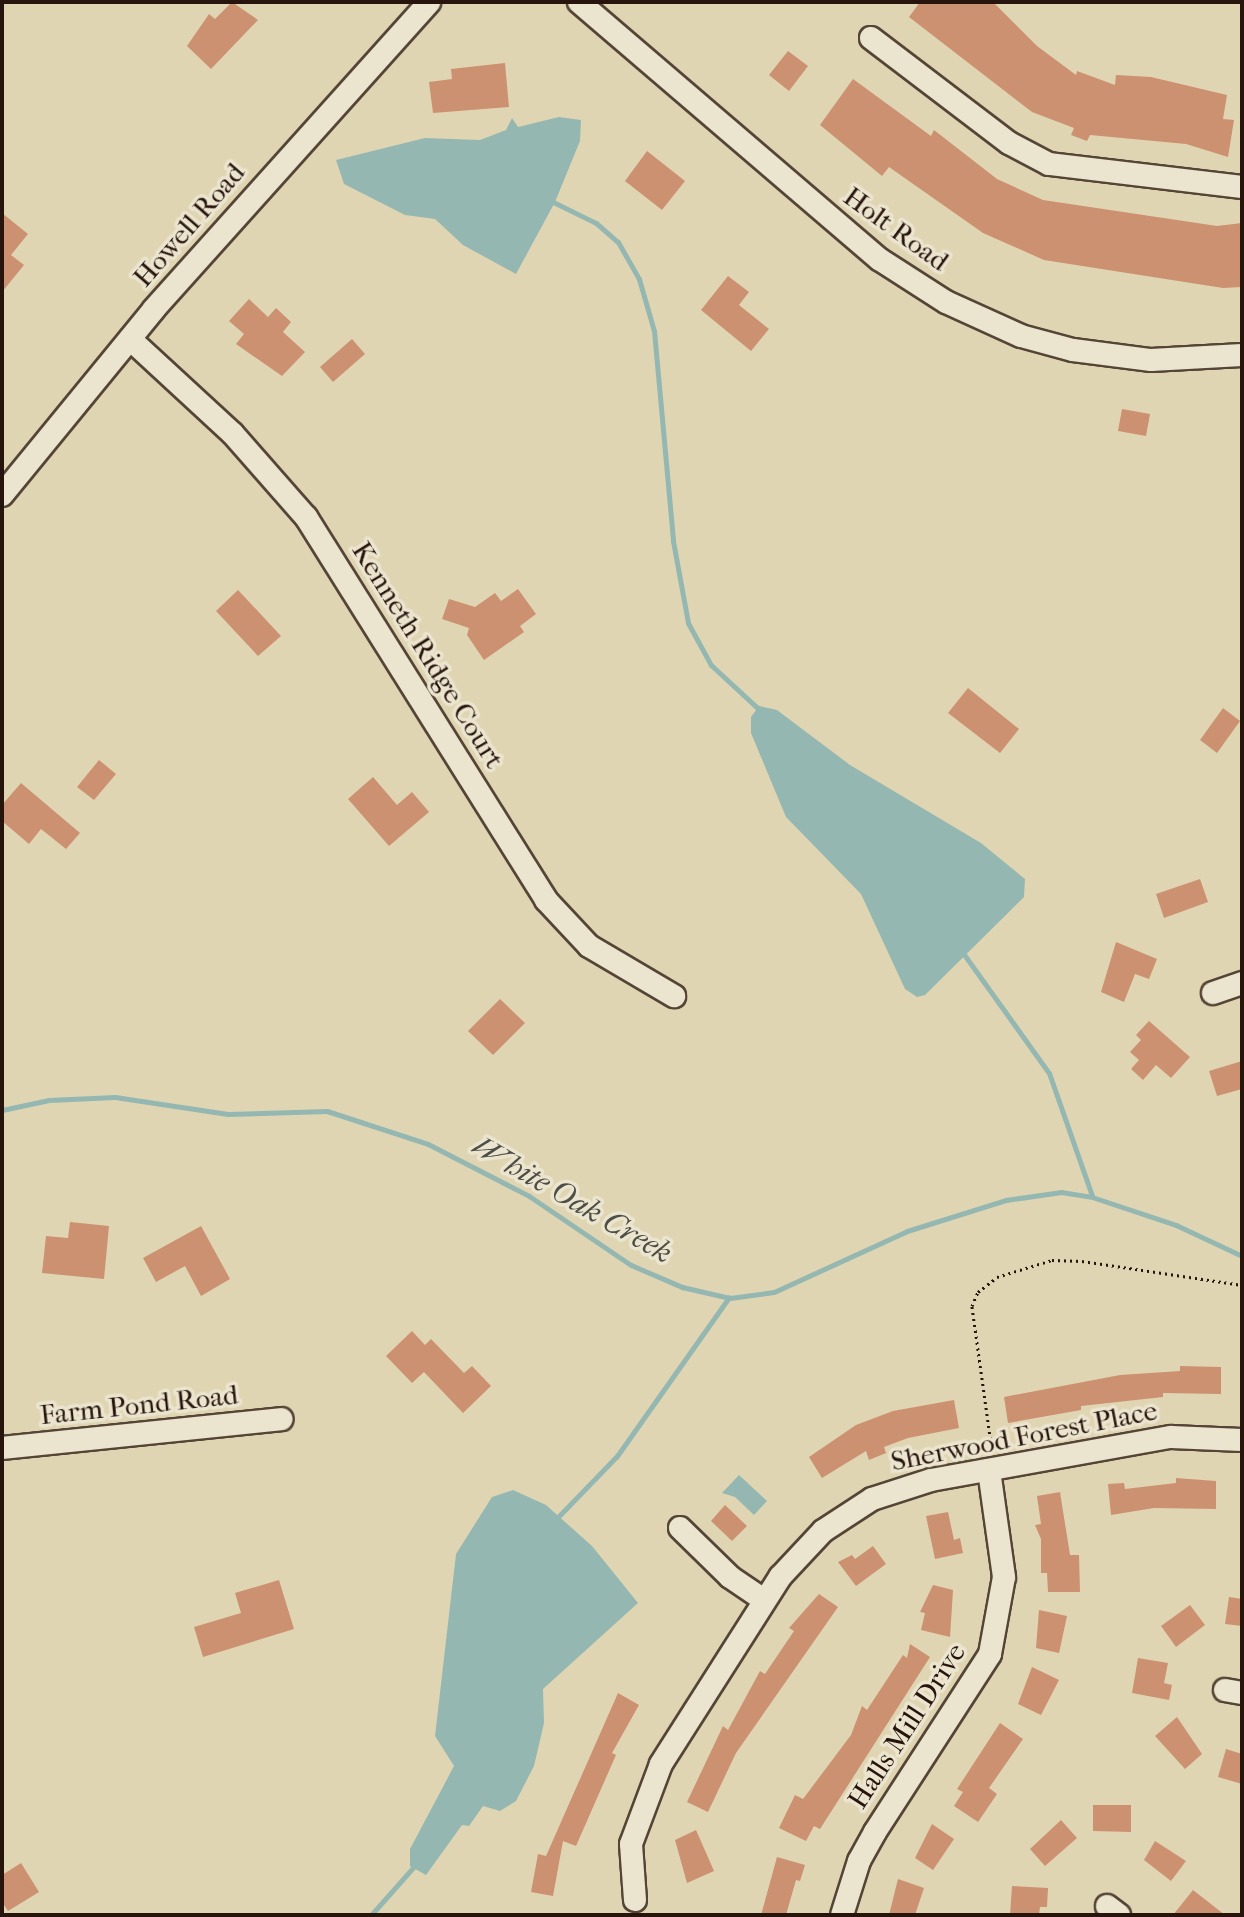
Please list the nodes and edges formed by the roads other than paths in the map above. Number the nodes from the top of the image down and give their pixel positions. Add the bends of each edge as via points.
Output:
1 (429, 2) edge
2 (579, 2) edge
3 (871, 38) dead end
4 (1242, 187) edge
5 (130, 339) junction
6 (1242, 355) edge
7 (2, 495) edge
8 (1242, 983) edge
9 (1213, 993) dead end
10 (674, 996) dead end
11 (282, 1419) dead end
12 (1242, 1440) edge
13 (2, 1448) edge
14 (989, 1470) junction
15 (680, 1528) dead end
16 (764, 1600) junction
17 (635, 1900) dead end
18 (842, 1915) edge

1 - 5 street, Howell Road
2 - 6 street, Holt Road via 855,239 946,302 1021,336 1073,350 1151,360
3 - 4 street via 1009,143 1049,164
5 - 7 street, Howell Road
5 - 10 street, Kenneth Ridge Court via 233,434 306,517 546,900 589,946
8 - 9 street
11 - 13 street, Farm Pond Road
12 - 14 street, Sherwood Forest Place via 1171,1437
14 - 16 street, Sherwood Forest Place via 931,1480 872,1499 815,1539
14 - 18 street, Halls Mill Drive via 1004,1577 990,1654 869,1842
15 - 16 street via 730,1577
16 - 17 street, Sherwood Forest Place via 661,1764 631,1844

